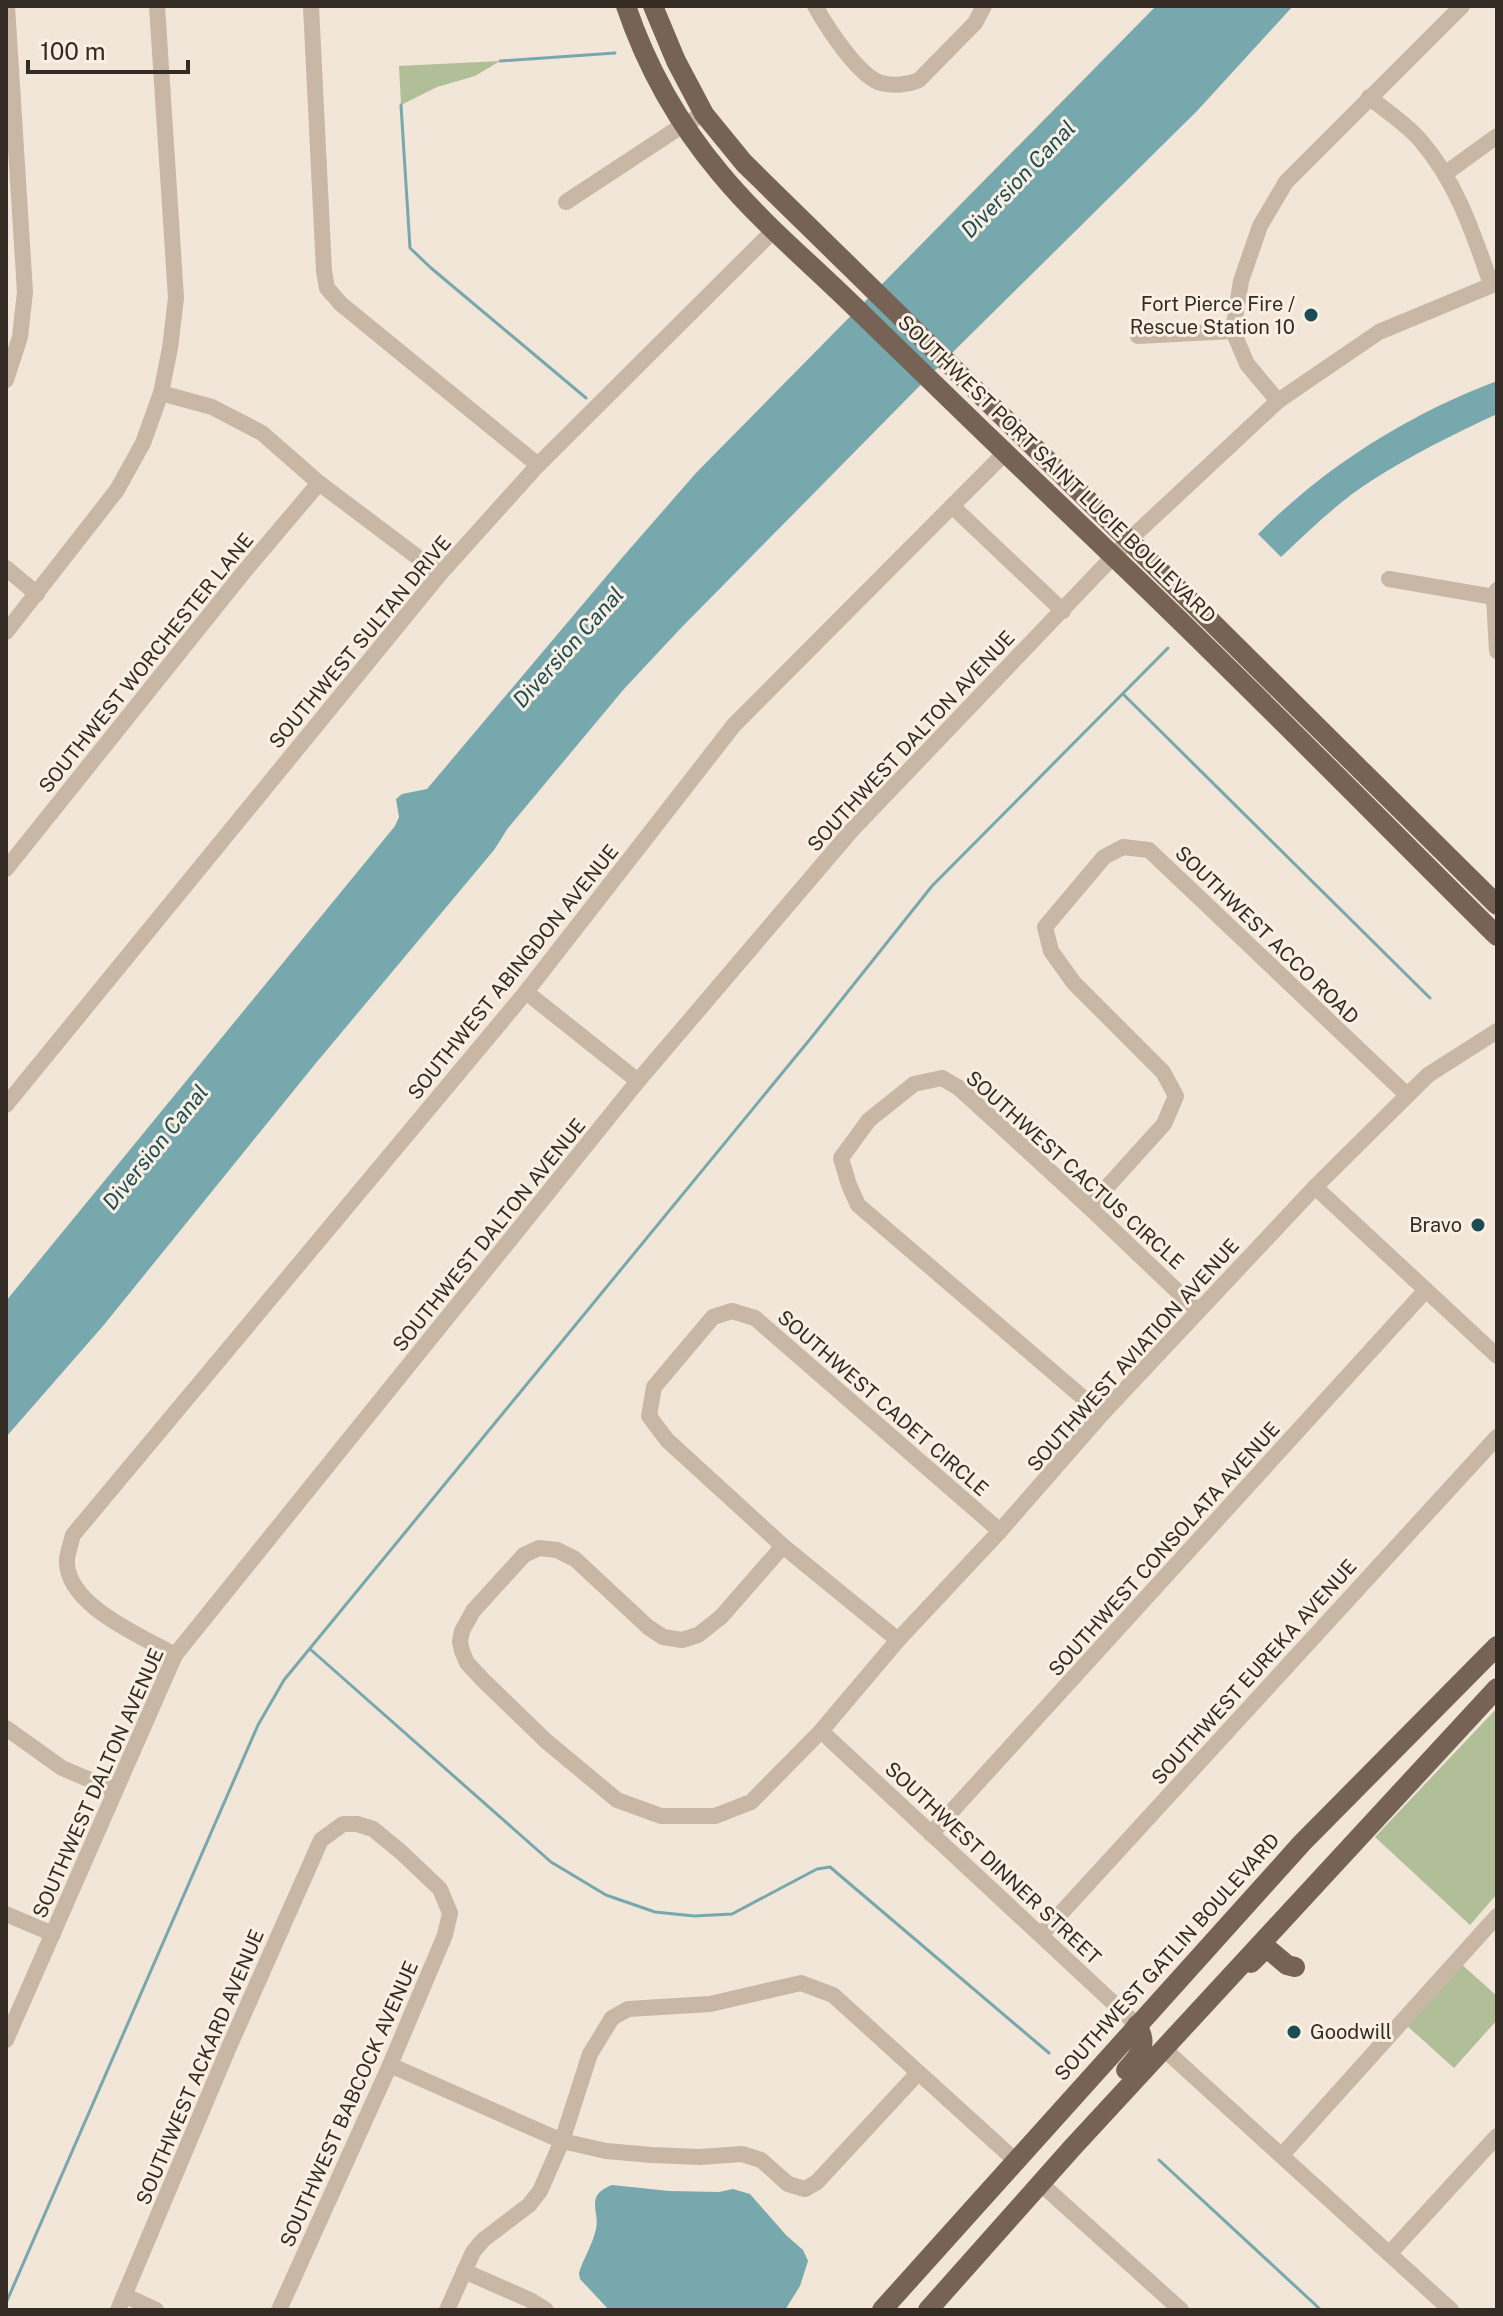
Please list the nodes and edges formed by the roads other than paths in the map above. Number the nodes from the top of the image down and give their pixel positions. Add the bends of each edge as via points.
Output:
1 (7, 6) edge
2 (157, 6) edge
3 (311, 6) edge
4 (626, 6) edge
5 (653, 6) edge
6 (815, 6) edge
7 (984, 6) edge
8 (1462, 6) edge
9 (1369, 97) junction
10 (704, 114) junction
11 (683, 125) junction
12 (1497, 136) edge
13 (1446, 173) junction
14 (566, 202) dead end
15 (774, 230) junction
16 (1494, 283) edge
17 (1233, 331) junction
18 (1138, 336) dead end
19 (6, 380) edge
20 (161, 393) junction
21 (1278, 401) junction
22 (1004, 454) junction
23 (538, 465) junction
24 (319, 483) junction
25 (952, 506) junction
26 (1129, 540) junction
27 (1114, 557) junction
28 (6, 568) edge
29 (440, 574) junction
30 (1389, 579) dead end
31 (1496, 593) edge
32 (37, 594) junction
33 (1063, 611) junction
34 (6, 632) edge
35 (1497, 651) edge
36 (6, 869) edge
37 (1497, 905) edge
38 (1497, 936) edge
39 (526, 992) junction
40 (1497, 1031) edge
41 (638, 1081) junction
42 (1406, 1094) junction
43 (6, 1105) edge
44 (1315, 1187) junction
45 (1089, 1207) junction
46 (1426, 1290) junction
47 (1198, 1311) junction
48 (1497, 1356) edge
49 (1102, 1414) junction
50 (1497, 1437) edge
51 (1000, 1531) junction
52 (783, 1546) junction
53 (898, 1640) junction
54 (1497, 1646) edge
55 (175, 1655) junction
56 (1497, 1688) edge
57 (6, 1728) edge
58 (821, 1731) junction
59 (114, 1790) junction
60 (931, 1834) junction
61 (450, 1913) joint
62 (6, 1914) edge
63 (1497, 1916) edge
64 (1275, 1928) junction
65 (53, 1934) junction
66 (1219, 1934) junction
67 (1041, 1935) junction
68 (1187, 2023) junction
69 (1137, 2025) junction
70 (6, 2040) edge
71 (1164, 2049) junction
72 (390, 2065) junction
73 (918, 2073) junction
74 (1497, 2136) edge
75 (562, 2141) junction
76 (1072, 2148) junction
77 (1282, 2155) junction
78 (1015, 2160) junction
79 (1040, 2183) junction
80 (1390, 2253) junction
81 (464, 2271) junction
82 (121, 2303) edge
83 (156, 2310) edge
84 (279, 2310) edge
85 (447, 2310) edge
86 (546, 2310) edge
87 (882, 2310) edge
88 (928, 2310) edge
89 (1181, 2310) edge
90 (1451, 2310) edge

1 - 19 street via 25,292 20,337
2 - 20 street via 176,298
3 - 23 street via 327,288
4 - 11 main road, SOUTHWEST PORT SAINT LUCIE BOULEVARD
5 - 10 main road, SOUTHWEST PORT SAINT LUCIE BOULEVARD
6 - 7 street via 861,70 880,83 908,85 975,23
8 - 9 street
9 - 13 street via 1419,138
9 - 17 street via 1286,182 1260,226 1241,281
10 - 11 street
10 - 26 main road, SOUTHWEST PORT SAINT LUCIE BOULEVARD via 744,163
11 - 14 street
11 - 15 main road, SOUTHWEST PORT SAINT LUCIE BOULEVARD via 721,175
12 - 13 street
13 - 16 street
15 - 22 main road, SOUTHWEST PORT SAINT LUCIE BOULEVARD
15 - 23 street, SOUTHWEST SULTAN DRIVE
16 - 21 street, SOUTHWEST DALTON AVENUE via 1379,332
17 - 18 street
17 - 21 street via 1247,364
20 - 24 street via 212,407 262,433
20 - 32 street via 143,443 117,490
21 - 26 street, SOUTHWEST DALTON AVENUE
22 - 25 street, SOUTHWEST ABINGDON AVENUE
22 - 27 main road, SOUTHWEST PORT SAINT LUCIE BOULEVARD
23 - 29 street, SOUTHWEST SULTAN DRIVE
24 - 29 street
24 - 36 street, SOUTHWEST WORCHESTER LANE
25 - 33 street
25 - 39 street, SOUTHWEST ABINGDON AVENUE via 734,725
26 - 27 street, SOUTHWEST DALTON AVENUE
26 - 37 main road, SOUTHWEST PORT SAINT LUCIE BOULEVARD
27 - 33 street, SOUTHWEST DALTON AVENUE
27 - 38 main road, SOUTHWEST PORT SAINT LUCIE BOULEVARD
28 - 32 street
29 - 43 street, SOUTHWEST SULTAN DRIVE
30 - 31 street
31 - 35 street
32 - 34 street
33 - 41 street, SOUTHWEST DALTON AVENUE via 851,831
39 - 41 street
39 - 55 street, SOUTHWEST ABINGDON AVENUE via 73,1535 67,1562 74,1586 95,1610
40 - 42 street, SOUTHWEST AVIATION AVENUE
41 - 55 street, SOUTHWEST DALTON AVENUE
42 - 44 street, SOUTHWEST AVIATION AVENUE
42 - 45 street, SOUTHWEST ACCO ROAD via 1149,850 1123,847 1104,857 1045,927 1051,951 1074,983 1163,1072 1176,1096 1164,1124
44 - 46 street
44 - 47 street, SOUTHWEST AVIATION AVENUE
45 - 47 street, SOUTHWEST CACTUS CIRCLE
45 - 49 street, SOUTHWEST CACTUS CIRCLE via 942,1078 914,1084 869,1120 841,1158 858,1205
46 - 48 street
46 - 60 street, SOUTHWEST CONSOLATA AVENUE
47 - 49 street, SOUTHWEST AVIATION AVENUE
49 - 51 street, SOUTHWEST AVIATION AVENUE
50 - 67 street, SOUTHWEST EUREKA AVENUE
51 - 52 street, SOUTHWEST CADET CIRCLE via 755,1318 732,1311 713,1317 654,1387 649,1416 667,1440
51 - 53 street, SOUTHWEST AVIATION AVENUE
52 - 53 street, SOUTHWEST CADET CIRCLE
52 - 58 street, SOUTHWEST AVIATION AVENUE via 721,1617 682,1640 648,1627 575,1559 539,1548 524,1555 473,1611 460,1642 467,1663 546,1741 617,1800 661,1816 715,1816 751,1802
53 - 58 street, SOUTHWEST AVIATION AVENUE
54 - 66 main road, SOUTHWEST GATLIN BOULEVARD
55 - 59 street, SOUTHWEST DALTON AVENUE
56 - 64 main road
57 - 59 street via 62,1768
58 - 60 street, SOUTHWEST DINNER STREET
59 - 65 street, SOUTHWEST DALTON AVENUE
60 - 67 street, SOUTHWEST DINNER STREET
61 - 72 street, SOUTHWEST BABCOCK AVENUE
61 - 82 street, SOUTHWEST ACKARD AVENUE via 440,1889 373,1829 343,1824 321,1840
62 - 65 street
63 - 77 street
64 - 68 main road
64 - 68 main road via 1276,1942 1295,1967 1264,1950 1209,2008
65 - 70 street, SOUTHWEST DALTON AVENUE
66 - 69 main road, SOUTHWEST GATLIN BOULEVARD
66 - 71 main road via 1211,1955 1158,2014 1157,2036
67 - 69 street, SOUTHWEST DINNER STREET
68 - 71 main road
69 - 76 main road via 1144,2041 1141,2053 1087,2112
69 - 78 main road, SOUTHWEST GATLIN BOULEVARD
71 - 76 main road
71 - 77 street
72 - 75 street
72 - 84 street, SOUTHWEST BABCOCK AVENUE
73 - 75 street via 805,2189 742,2154 652,2155
73 - 75 street via 833,1995 801,1983 710,2004 628,2009 612,2018 590,2054
73 - 78 street
74 - 80 street
75 - 81 street via 540,2191 483,2240
76 - 79 main road
77 - 80 street
78 - 87 main road, SOUTHWEST GATLIN BOULEVARD
79 - 88 main road
79 - 89 street
80 - 90 street
81 - 85 street
81 - 86 street
82 - 83 street

